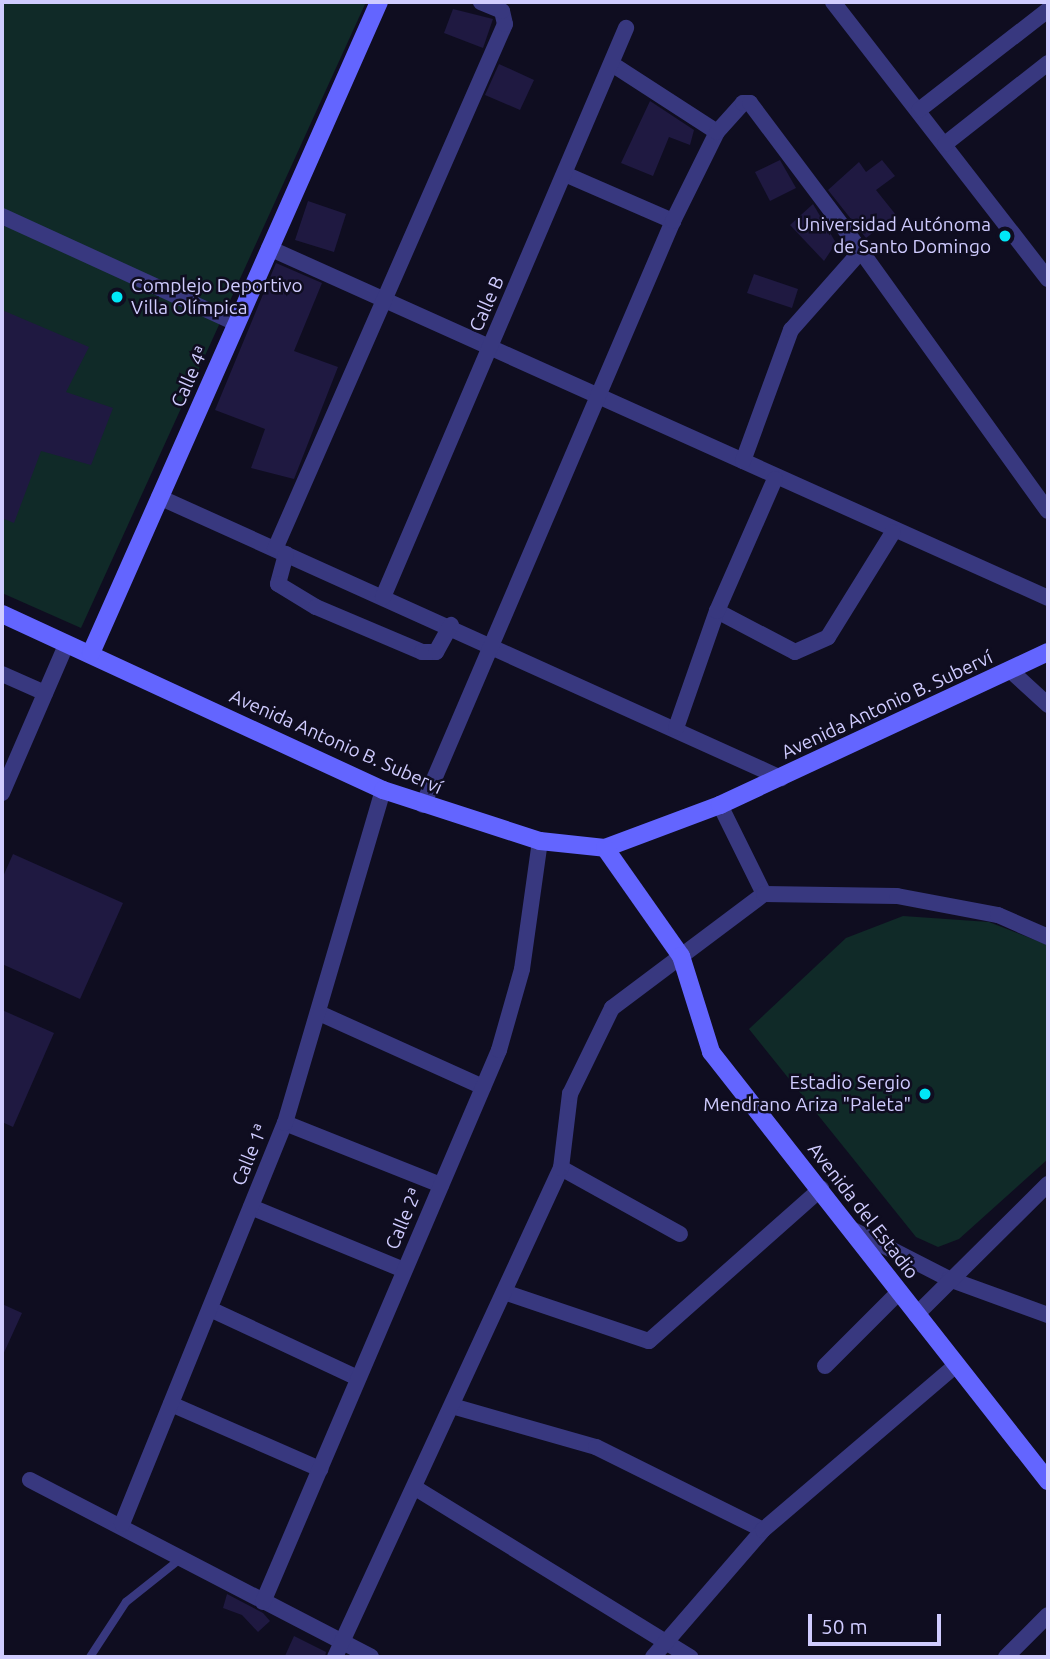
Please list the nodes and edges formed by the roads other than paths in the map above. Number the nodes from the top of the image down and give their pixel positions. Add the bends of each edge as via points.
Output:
1 (379, 2) edge
2 (481, 2) edge
3 (833, 2) edge
4 (1048, 10) edge
5 (626, 28) dead end
6 (1048, 63) edge
7 (615, 66) junction
8 (919, 110) junction
9 (716, 132) junction
10 (945, 144) junction
11 (567, 175) junction
12 (2, 216) edge
13 (673, 221) junction
14 (269, 248) junction
15 (861, 251) junction
16 (1048, 279) edge
17 (381, 295) junction
18 (236, 323) junction
19 (492, 345) junction
20 (599, 392) junction
21 (743, 461) junction
22 (775, 479) junction
23 (159, 497) junction
24 (1048, 511) edge
25 (893, 533) junction
26 (281, 552) junction
27 (383, 597) junction
28 (1048, 598) edge
29 (717, 611) junction
30 (2, 614) edge
31 (451, 625) junction
32 (493, 642) junction
33 (66, 643) junction
34 (1048, 652) edge
35 (90, 653) junction
36 (1010, 670) junction
37 (2, 674) edge
38 (45, 693) junction
39 (1048, 705) edge
40 (676, 728) junction
41 (781, 778) junction
42 (383, 790) junction
43 (2, 793) edge
44 (423, 805) junction
45 (720, 805) junction
46 (540, 841) junction
47 (605, 848) junction
48 (764, 894) junction
49 (1048, 937) edge
50 (681, 956) junction
51 (320, 1013) junction
52 (483, 1087) junction
53 (285, 1123) junction
54 (561, 1168) junction
55 (1048, 1184) edge
56 (441, 1185) junction
57 (821, 1189) junction
58 (251, 1207) junction
59 (853, 1230) junction
60 (680, 1234) dead end
61 (404, 1270) junction
62 (949, 1279) junction
63 (504, 1292) junction
64 (899, 1292) junction
65 (210, 1309) junction
66 (916, 1315) junction
67 (1048, 1315) edge
68 (956, 1365) junction
69 (825, 1366) dead end
70 (358, 1378) junction
71 (171, 1404) junction
72 (453, 1406) junction
73 (320, 1469) junction
74 (30, 1480) dead end
75 (1048, 1481) edge
76 (417, 1489) junction
77 (122, 1524) junction
78 (763, 1530) junction
79 (182, 1557) junction
80 (263, 1602) junction
81 (1048, 1615) edge
82 (342, 1641) junction
83 (666, 1642) junction
84 (90, 1657) edge
85 (335, 1657) edge
86 (371, 1657) edge
87 (653, 1657) edge
88 (690, 1657) edge
89 (1007, 1657) edge

1 - 14 street, Calle 4ª
2 - 17 street via 502,11 505,24
3 - 8 street
4 - 8 street
5 - 7 street, Calle B
6 - 10 street
7 - 9 street
7 - 11 street, Calle B
8 - 10 street
9 - 13 street
9 - 15 street via 736,106 750,103
10 - 16 street
11 - 13 street
11 - 19 street, Calle B
12 - 18 street
13 - 20 street
14 - 17 street
14 - 18 street, Calle 4ª
15 - 21 street via 791,330
15 - 24 street
17 - 19 street
17 - 26 street
18 - 23 street, Calle 4ª
19 - 20 street
19 - 27 street, Calle B
20 - 21 street
20 - 32 street
21 - 22 street
22 - 25 street
22 - 29 street
23 - 26 street
23 - 35 street, Calle 4ª
25 - 28 street
25 - 29 street via 828,637 795,652
26 - 27 street
26 - 31 street via 278,584 316,607 422,652 436,652
27 - 31 street
29 - 40 street
30 - 33 street, Avenida Antonio B. Suberví
31 - 32 street
32 - 40 street
32 - 44 street
33 - 35 street, Avenida Antonio B. Suberví
33 - 38 street
34 - 36 street, Avenida Antonio B. Suberví
35 - 42 street, Avenida Antonio B. Suberví
36 - 39 street
36 - 41 street, Avenida Antonio B. Suberví
37 - 38 street
38 - 43 street
40 - 41 street
41 - 45 street, Avenida Antonio B. Suberví
42 - 44 street, Avenida Antonio B. Suberví
42 - 51 street, Calle 1ª
44 - 46 street, Avenida Antonio B. Suberví
45 - 47 street, Avenida Antonio B. Suberví
45 - 48 street
46 - 47 street, Avenida Antonio B. Suberví
46 - 52 street, Calle 2ª via 522,968
47 - 50 street, Avenida del Estadio
48 - 49 street via 897,896 998,915
48 - 50 street
50 - 54 street via 611,1008 570,1094
50 - 57 street, Avenida del Estadio via 711,1052
51 - 52 street
51 - 53 street, Calle 1ª
52 - 56 street, Calle 2ª
53 - 56 street
53 - 58 street, Calle 1ª
54 - 60 street
54 - 63 street
55 - 62 street
56 - 61 street, Calle 2ª
57 - 59 street, Avenida del Estadio
57 - 63 street via 649,1341
58 - 61 street
58 - 65 street, Calle 1ª
59 - 62 street
59 - 64 street, Avenida del Estadio
61 - 70 street, Calle 2ª
62 - 66 street
62 - 67 street
63 - 72 street
64 - 66 street, Avenida del Estadio
64 - 69 street
65 - 70 street
65 - 71 street, Calle 1ª
66 - 68 street, Avenida del Estadio
68 - 75 street, Avenida del Estadio
68 - 78 street
70 - 73 street, Calle 2ª
71 - 73 street
71 - 77 street, Calle 1ª
72 - 76 street
72 - 78 street via 596,1447
73 - 80 street, Calle 2ª
74 - 77 street
76 - 82 street
76 - 83 street
77 - 79 street
78 - 83 street
79 - 80 street
79 - 84 lane via 126,1602
80 - 82 street
81 - 89 street
82 - 85 street
82 - 86 street
83 - 87 street
83 - 88 street

